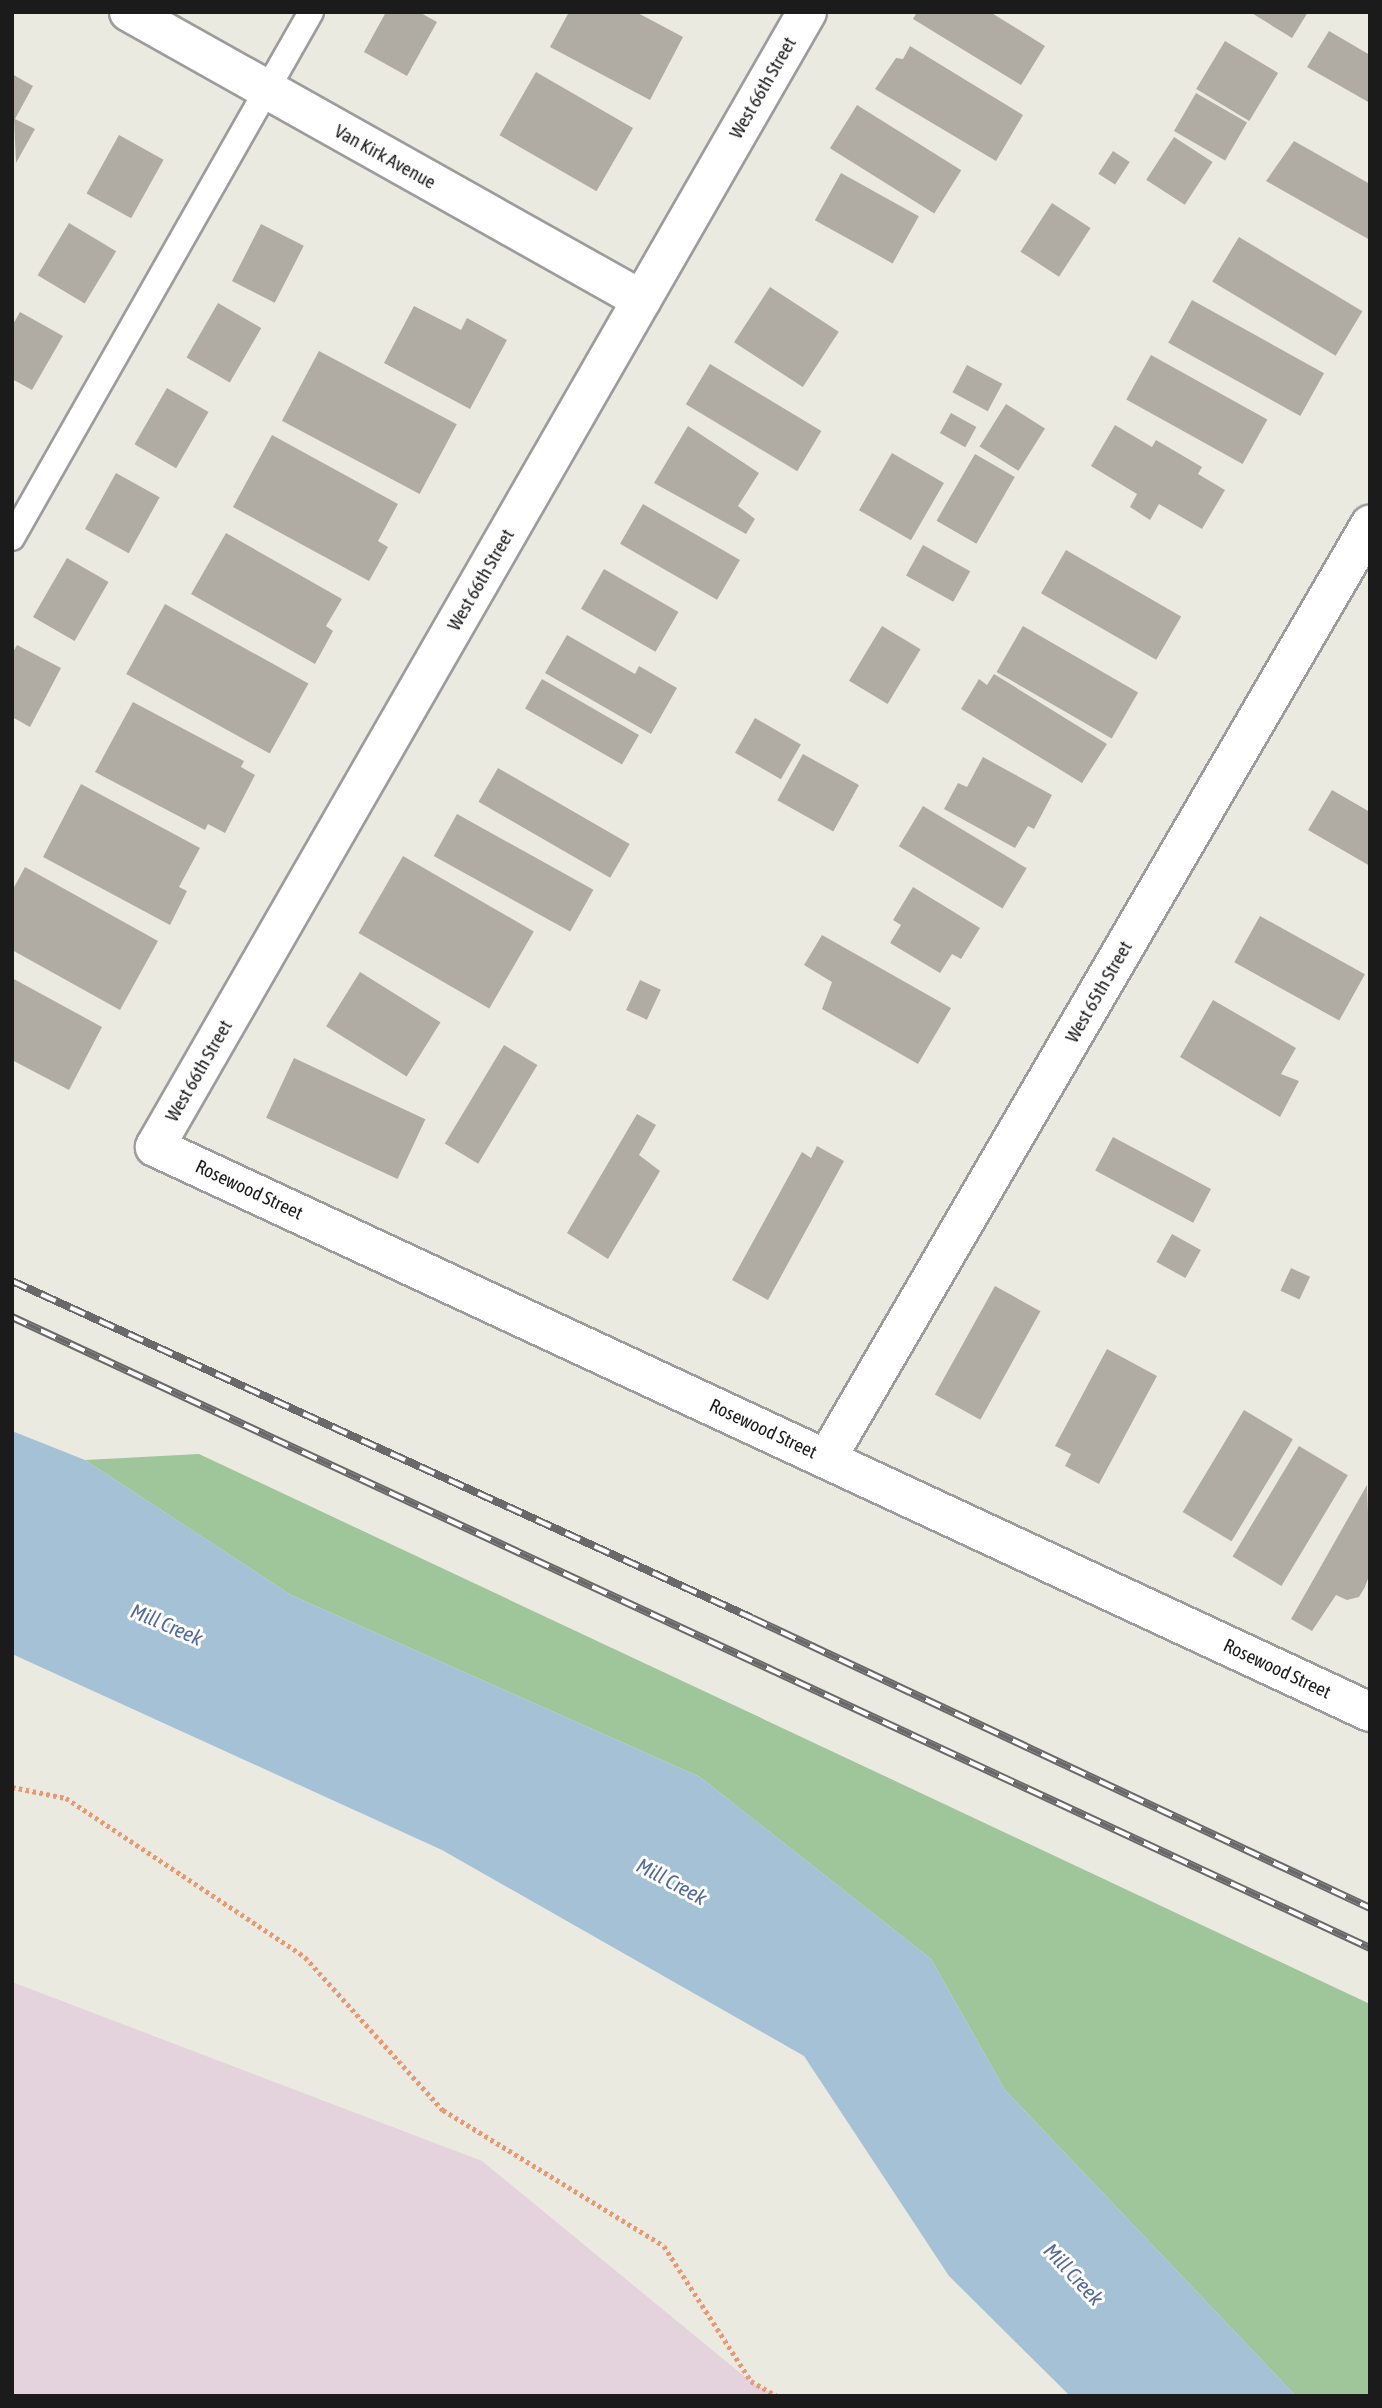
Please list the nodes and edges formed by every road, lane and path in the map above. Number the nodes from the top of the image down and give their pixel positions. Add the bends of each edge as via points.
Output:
1 (129, 12) edge
2 (311, 12) edge
3 (807, 12) edge
4 (265, 90) junction
5 (642, 300) junction
6 (1370, 525) edge
7 (12, 538) edge
8 (155, 1147) joint
9 (827, 1458) junction
10 (1370, 1712) edge
11 (12, 1787) edge
12 (777, 2396) edge

1 - 4 street, Van Kirk Avenue
2 - 4 lane
3 - 5 street, West 66th Street
4 - 5 street, Van Kirk Avenue
4 - 7 lane
5 - 8 street, West 66th Street
6 - 9 street, West 65th Street
8 - 9 street, Rosewood Street
9 - 10 street, Rosewood Street
11 - 12 path via 66,1798 305,1957 443,2110 664,2246 751,2381

